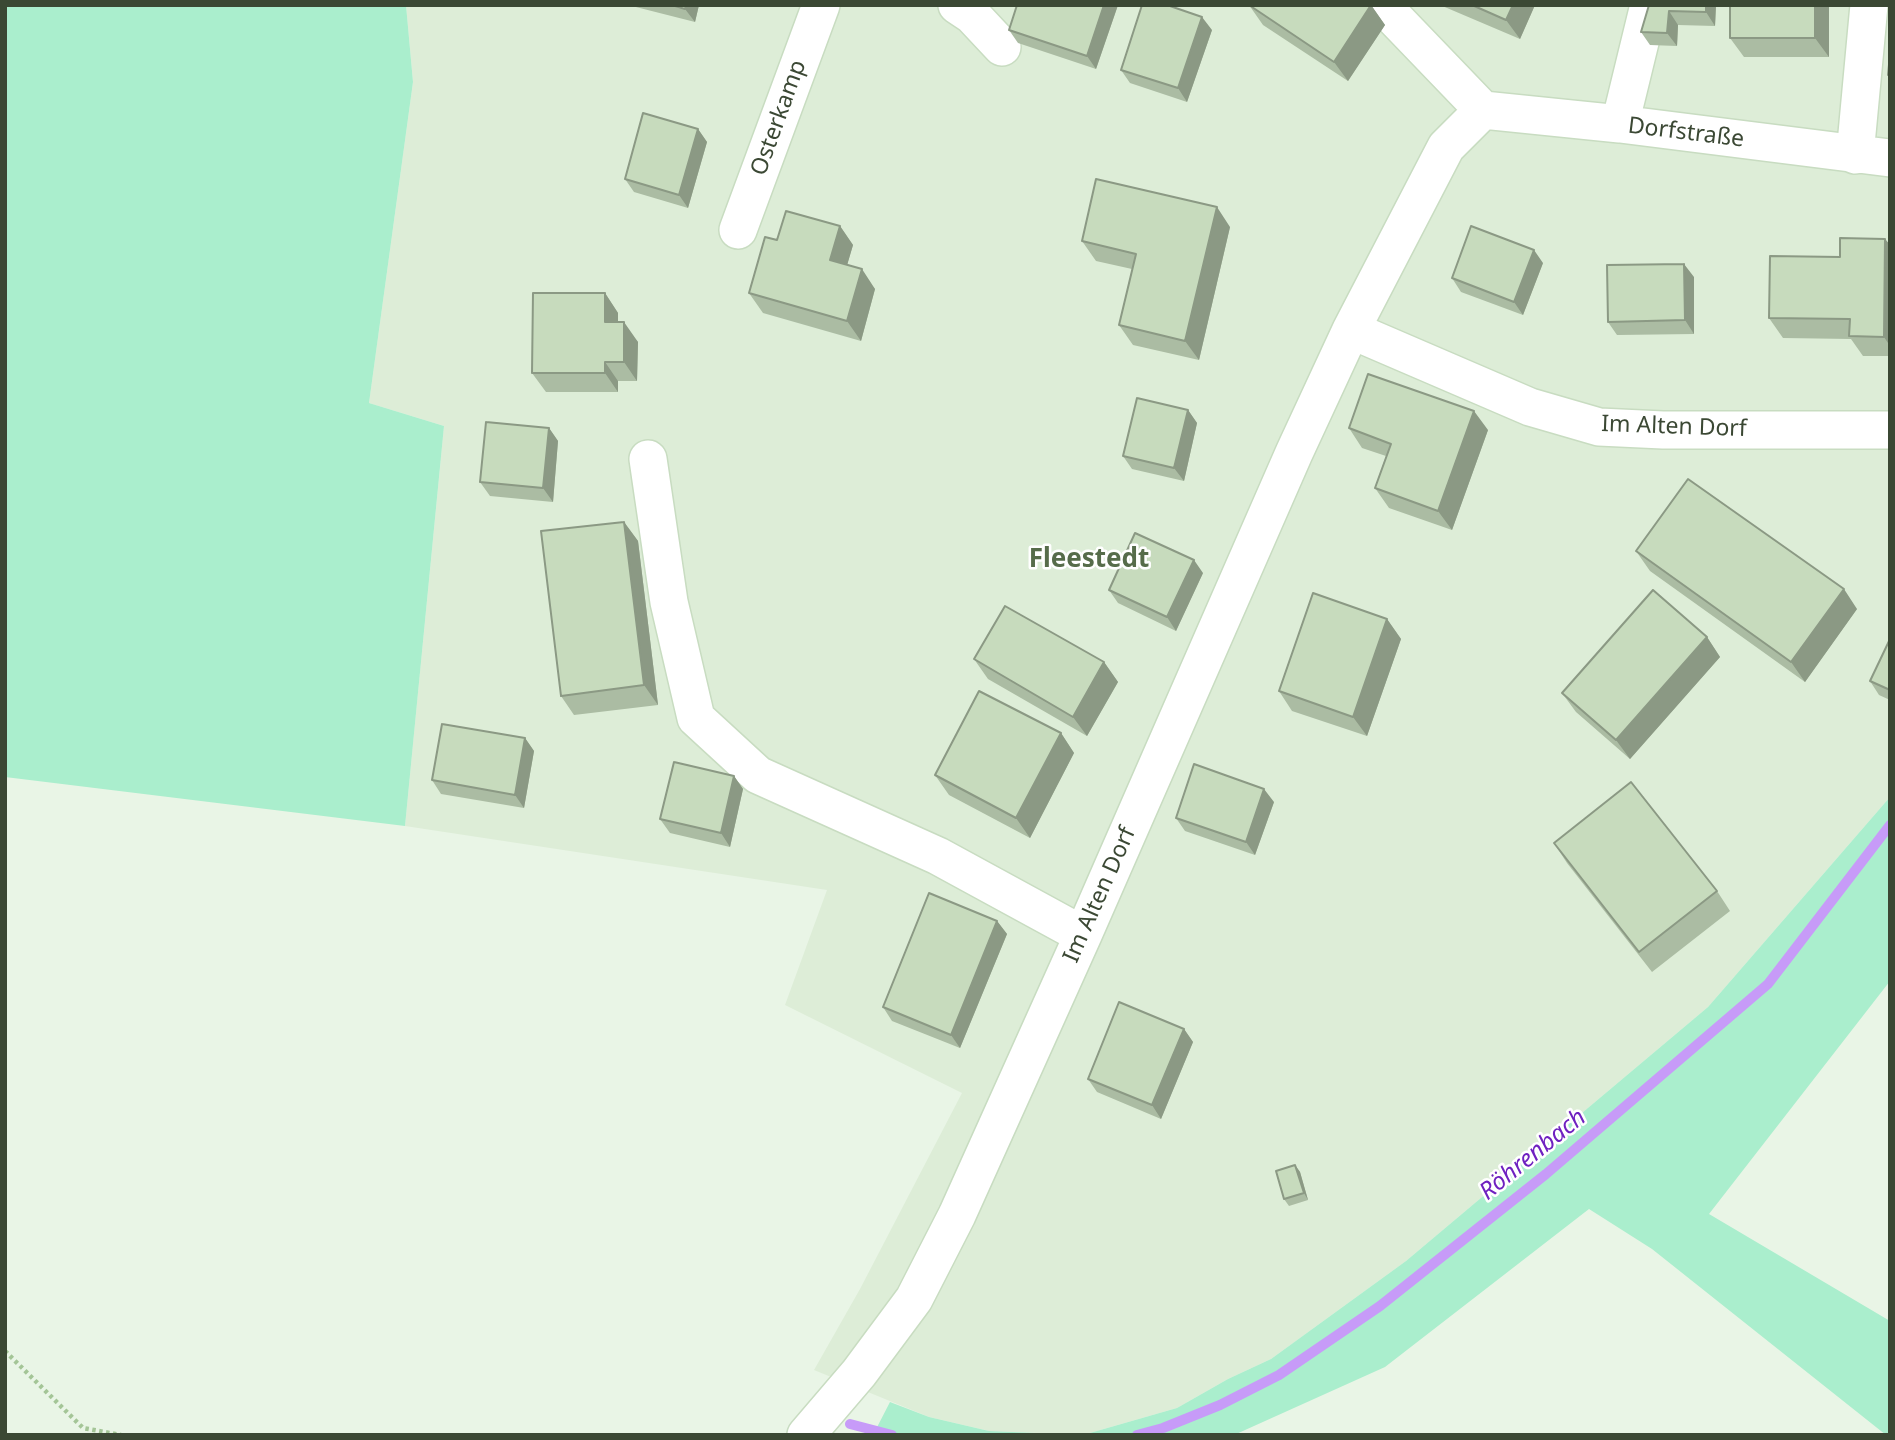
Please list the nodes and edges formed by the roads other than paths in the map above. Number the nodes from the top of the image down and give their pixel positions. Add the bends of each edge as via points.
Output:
1 (821, 5) edge
2 (957, 5) edge
3 (1382, 5) edge
4 (1649, 5) edge
5 (1869, 5) edge
6 (1002, 47) dead end
7 (1483, 110) junction
8 (1620, 124) junction
9 (1872, 157) edge
10 (738, 230) dead end
11 (1350, 330) junction
12 (1890, 430) edge
13 (648, 459) dead end
14 (1083, 935) junction
15 (806, 1435) edge

1 - 10 street, Osterkamp
2 - 6 street
3 - 7 street
4 - 8 street
5 - 9 street
7 - 8 street, Dorfstraße
7 - 11 street, Im Alten Dorf via 1446,147
8 - 9 street, Dorfstraße
11 - 12 street, Im Alten Dorf via 1530,407 1599,427
11 - 14 street, Im Alten Dorf
13 - 14 street via 670,602 696,718 758,775 938,856
14 - 15 street, Im Alten Dorf via 957,1215 914,1299

